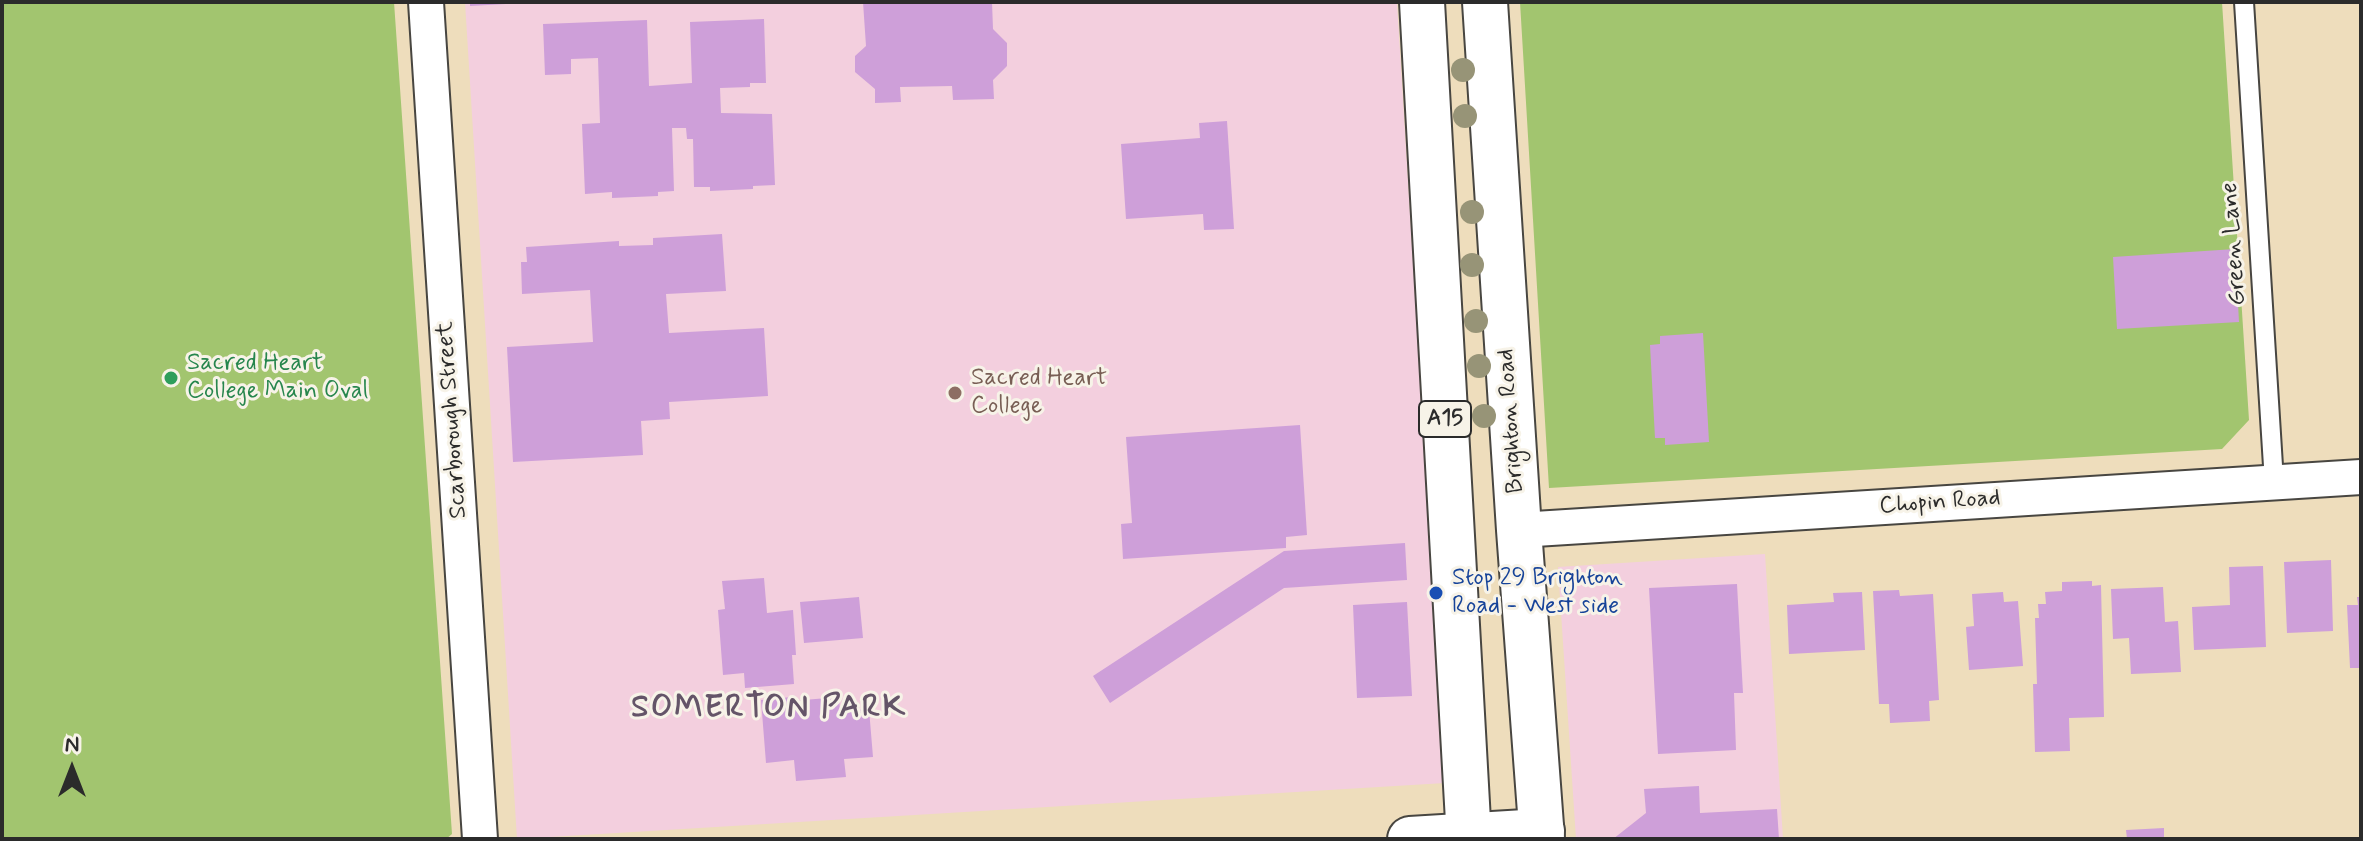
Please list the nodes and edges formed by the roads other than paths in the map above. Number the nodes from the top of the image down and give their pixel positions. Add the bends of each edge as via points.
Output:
1 (426, 2) edge
2 (1422, 2) edge
3 (1485, 2) edge
4 (2244, 2) edge
5 (2361, 477) edge
6 (2274, 482) junction
7 (1519, 530) junction
8 (1542, 835) edge
9 (1469, 837) edge
10 (480, 839) edge
11 (1410, 839) edge

1 - 10 street, Scarborough Street
2 - 9 main road, A15
3 - 7 main road, Brighton Road
4 - 6 lane, Green Lane
5 - 6 street, Chopin Road
6 - 7 street, Chopin Road
7 - 8 main road, Brighton Road
8 - 9 main road
9 - 11 main road

